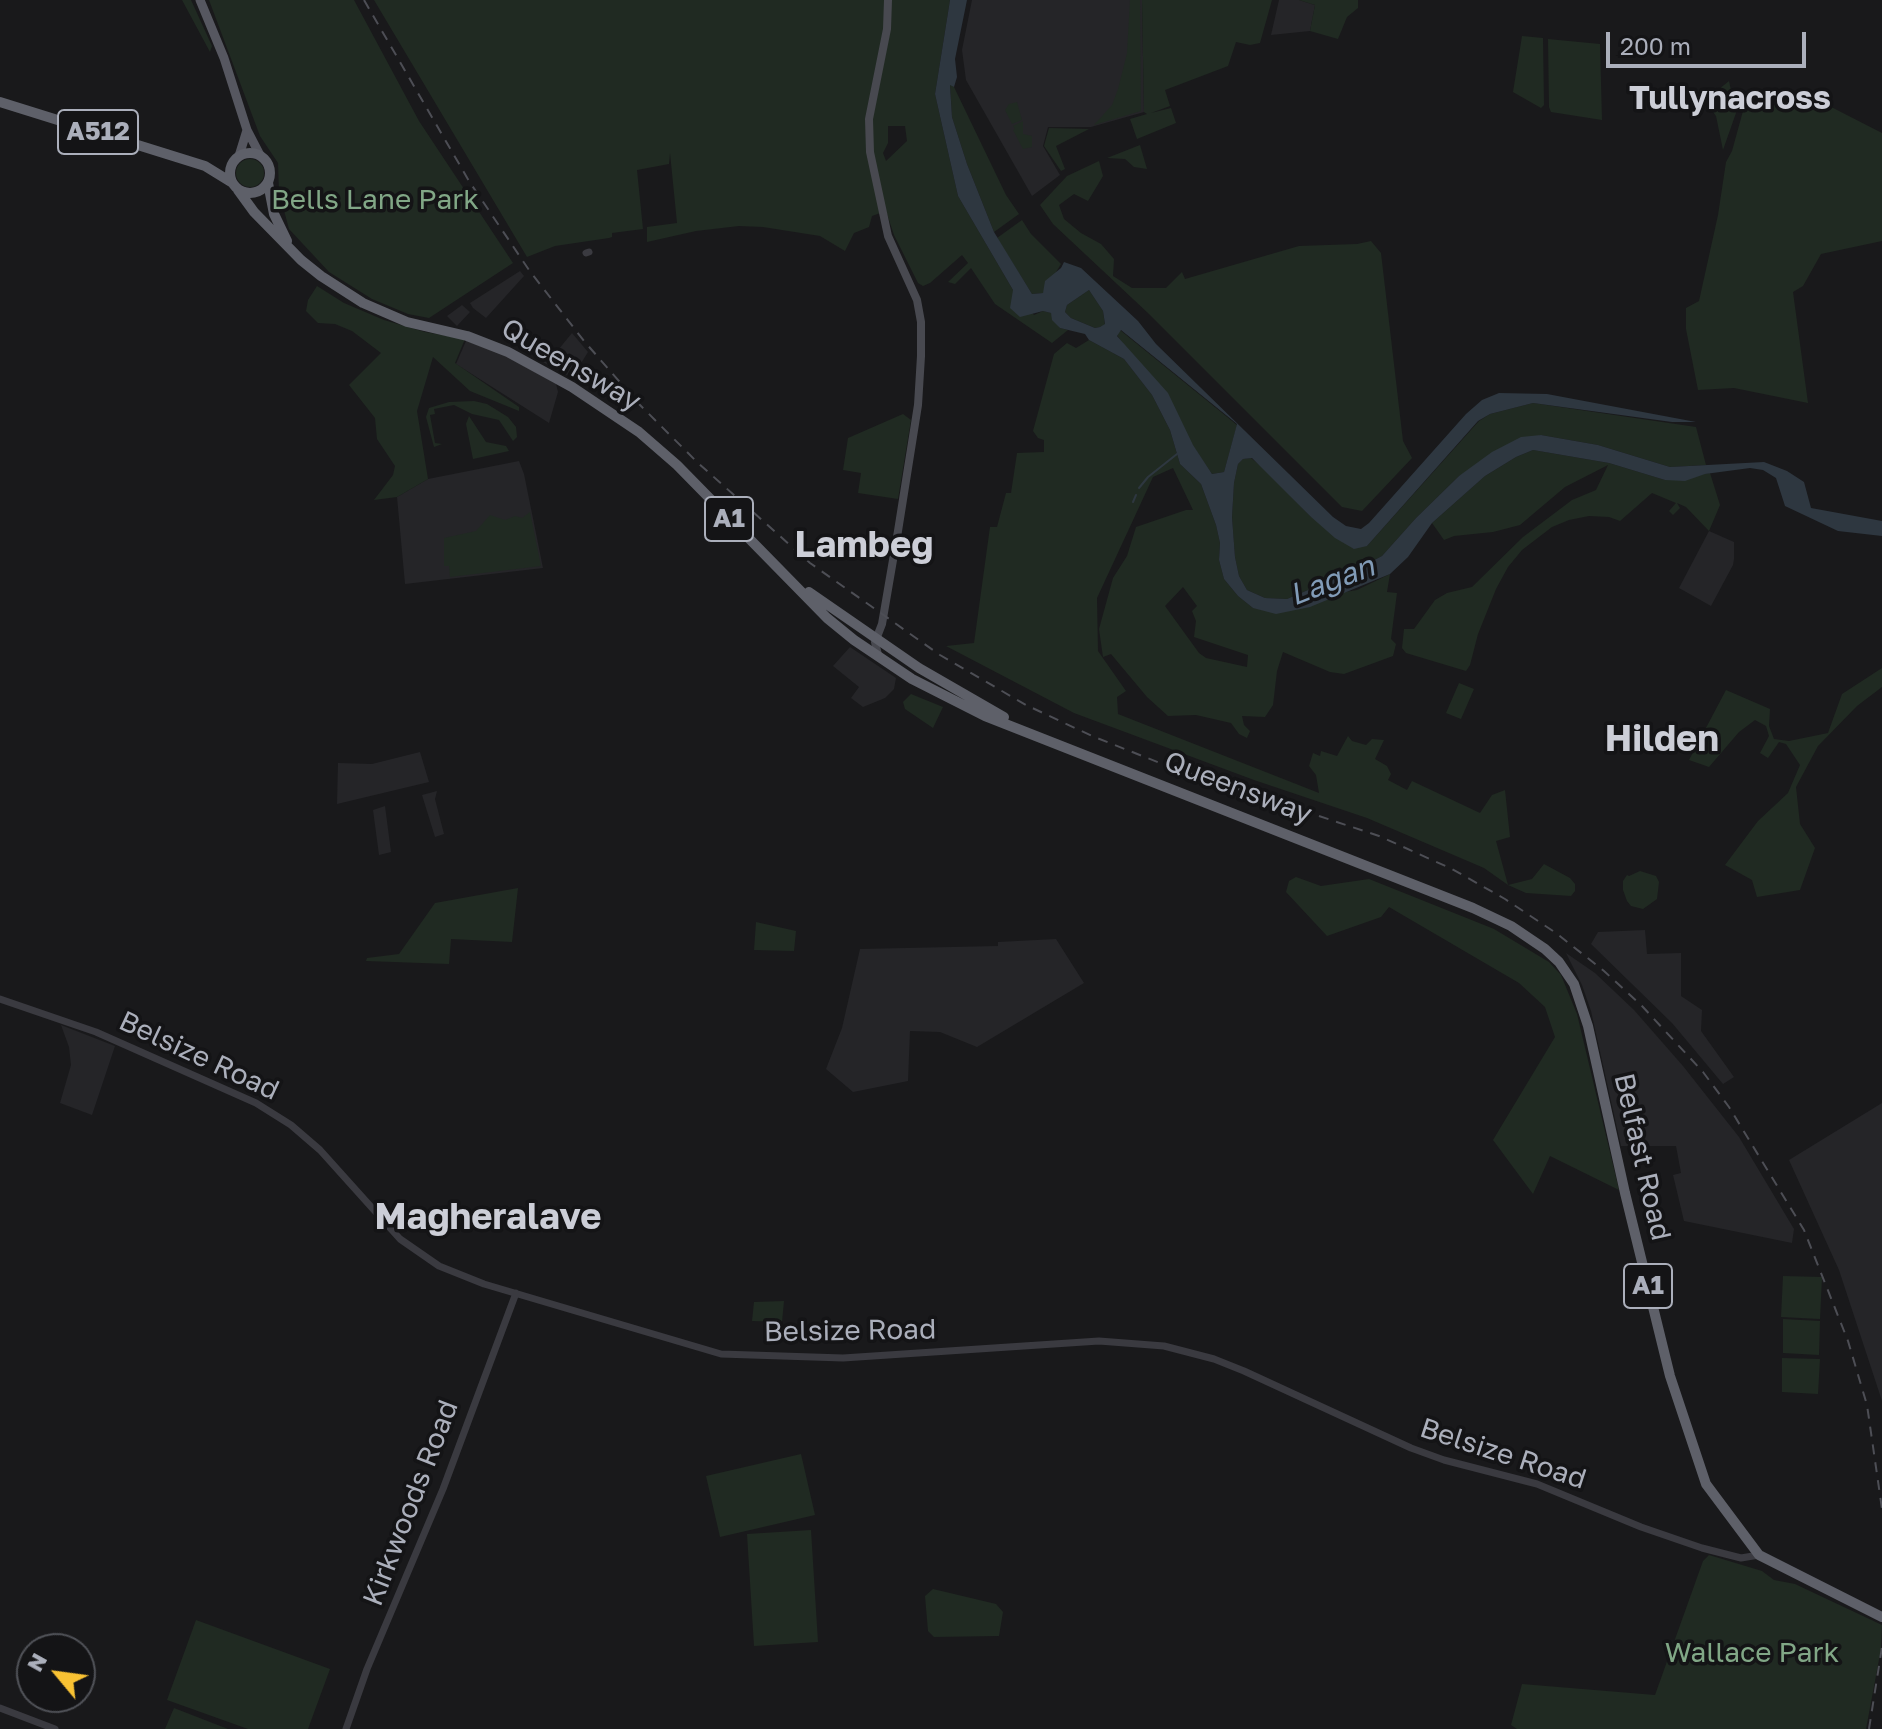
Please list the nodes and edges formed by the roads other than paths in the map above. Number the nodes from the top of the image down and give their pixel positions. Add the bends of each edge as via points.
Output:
1 (200, 0) edge
2 (888, 0) edge
3 (0, 102) edge
4 (247, 130) junction
5 (260, 155) junction
6 (236, 159) junction
7 (205, 166) junction
8 (268, 183) junction
9 (235, 186) junction
10 (289, 247) junction
11 (794, 581) junction
12 (876, 641) junction
13 (861, 646) junction
14 (879, 657) junction
15 (1041, 737) junction
16 (1416, 885) joint
17 (0, 999) edge
18 (516, 1293) junction
19 (1759, 1555) junction
20 (1878, 1614) edge
21 (0, 1708) edge
22 (55, 1729) edge
23 (346, 1729) edge

1 - 4 main road, A1
2 - 12 main road via 869,119 870,152 888,236 917,300 921,356 910,456
3 - 7 highway, A512
4 - 5 main road, A1
4 - 6 main road
5 - 6 highway via 249,152
5 - 8 highway, A1 via 270,171
6 - 7 highway, A512
6 - 9 highway via 229,175
7 - 9 highway, A512
8 - 9 highway via 258,192 244,193
8 - 10 highway, Queensway / A1
9 - 10 highway, Queensway / A1
10 - 11 highway, Queensway / A1 via 363,303 407,322 494,345 596,401 666,455
11 - 12 highway, Queensway / A1
11 - 13 highway, Queensway / A1
12 - 13 main road
12 - 14 main road
12 - 15 highway, Queensway / A1
13 - 14 highway, Queensway / A1
14 - 15 highway, Queensway / A1 via 938,694
15 - 16 highway, Queensway / A1
16 - 19 highway, Belfast Road / A1 via 1526,935 1559,962 1574,984 1677,1401 1706,1484
17 - 18 street, Belsize Road via 108,1037 256,1103 320,1150 414,1250 457,1275
18 - 19 street, Belsize Road via 729,1355 843,1358 1099,1341 1164,1346 1224,1363 1436,1457 1537,1484 1702,1548 1741,1558
18 - 23 street, Kirkwoods Road
19 - 20 highway, A1
21 - 22 street

